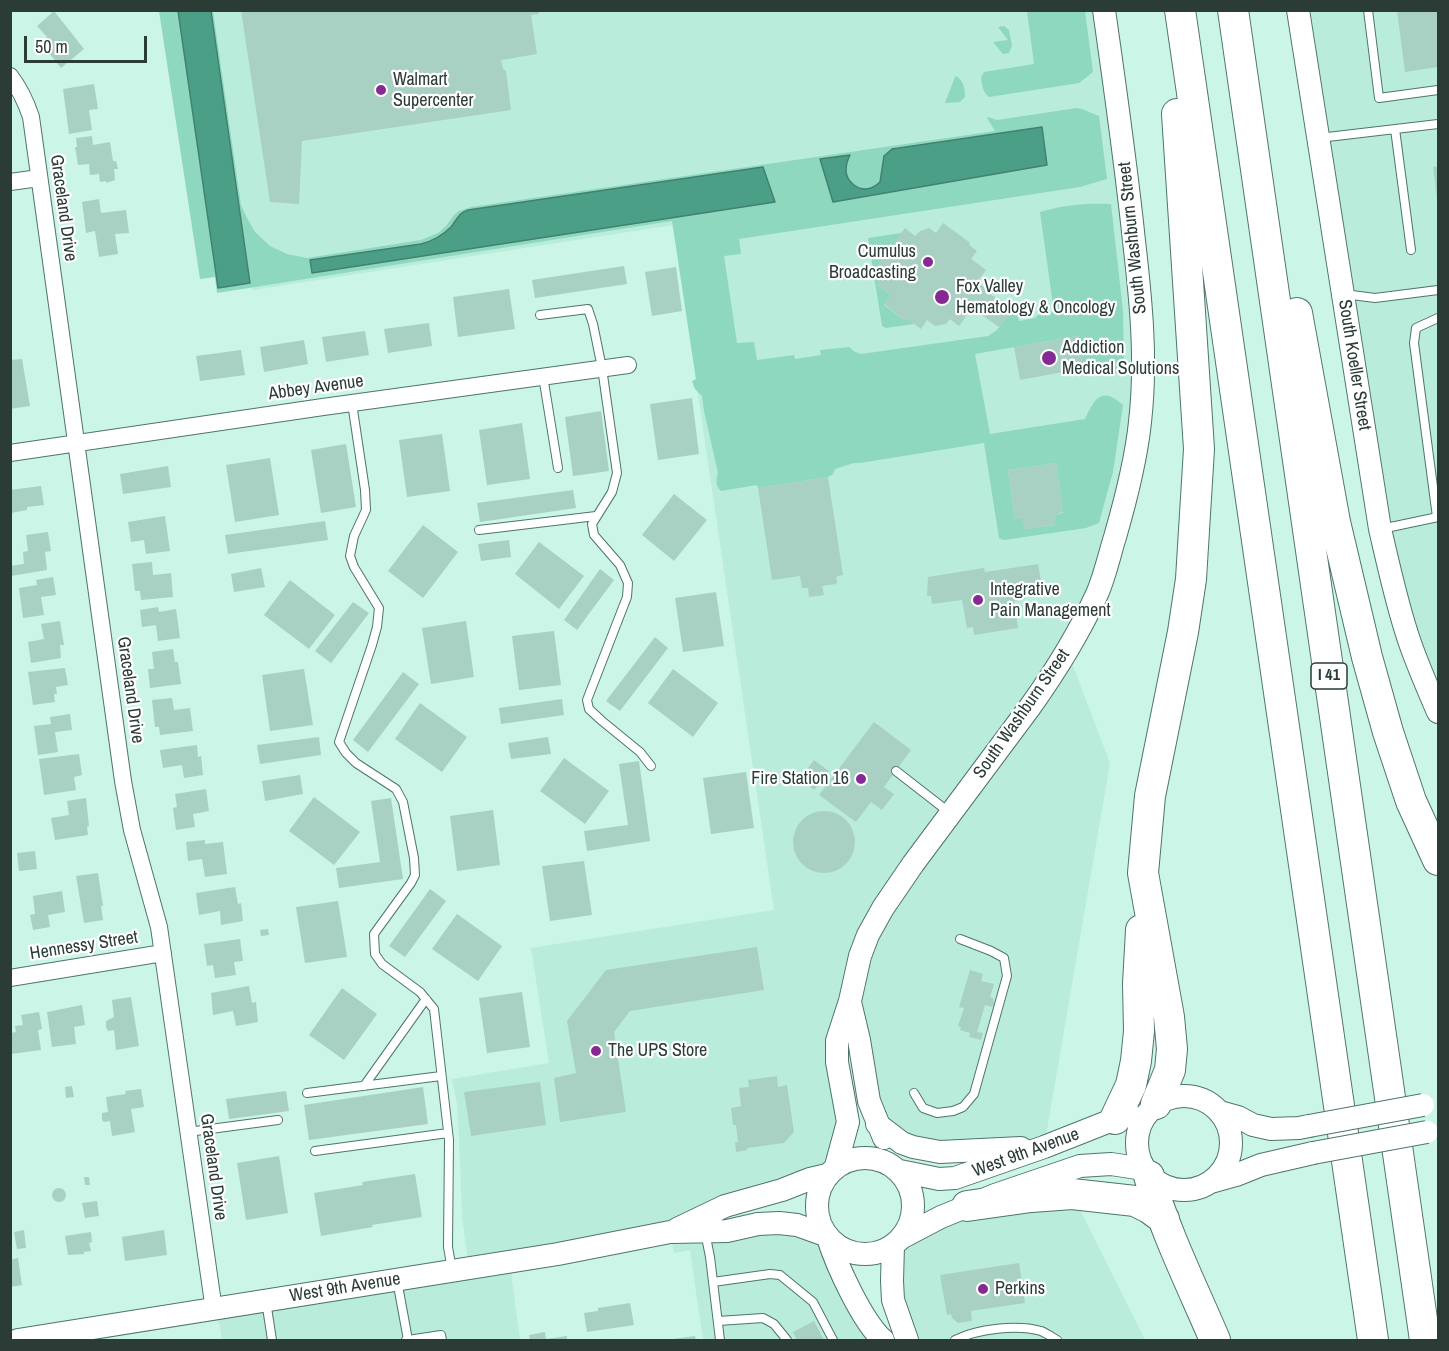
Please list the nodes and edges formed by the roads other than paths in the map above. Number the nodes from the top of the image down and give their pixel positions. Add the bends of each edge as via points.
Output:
1 (1104, 10) edge
2 (1180, 10) edge
3 (1233, 10) edge
4 (1298, 10) edge
5 (1368, 10) edge
6 (10, 76) edge
7 (1190, 78) junction
8 (1438, 90) edge
9 (1438, 124) edge
10 (1395, 129) junction
11 (1318, 138) junction
12 (1256, 164) junction
13 (39, 178) junction
14 (10, 182) edge
15 (1411, 250) dead end
16 (1438, 290) edge
17 (1343, 294) junction
18 (540, 315) dead end
19 (1438, 318) edge
20 (628, 365) dead end
21 (602, 368) junction
22 (543, 376) junction
23 (352, 403) junction
24 (76, 443) junction
25 (10, 453) edge
26 (558, 468) dead end
27 (596, 516) junction
28 (1438, 517) edge
29 (1380, 529) junction
30 (479, 530) dead end
31 (1438, 712) edge
32 (651, 766) dead end
33 (896, 771) dead end
34 (950, 814) junction
35 (1438, 860) edge
36 (1143, 873) junction
37 (960, 939) dead end
38 (164, 953) junction
39 (10, 978) edge
40 (426, 999) junction
41 (850, 1000) junction
42 (441, 1076) junction
43 (364, 1086) junction
44 (308, 1093) dead end
45 (914, 1093) dead end
46 (1431, 1103) edge
47 (1153, 1107) junction
48 (1220, 1112) junction
49 (1115, 1119) junction
50 (278, 1120) dead end
51 (877, 1124) junction
52 (188, 1131) junction
53 (1433, 1132) edge
54 (448, 1133) junction
55 (1044, 1147) junction
56 (315, 1151) dead end
57 (897, 1168) junction
58 (832, 1171) junction
59 (1147, 1172) junction
60 (1211, 1182) junction
61 (967, 1206) junction
62 (1164, 1219) junction
63 (704, 1231) junction
64 (670, 1232) junction
65 (827, 1236) junction
66 (897, 1241) junction
67 (452, 1270) junction
68 (396, 1280) junction
69 (713, 1282) junction
70 (266, 1301) junction
71 (214, 1310) junction
72 (718, 1321) junction
73 (979, 1332) junction
74 (96, 1334) edge
75 (408, 1340) edge
76 (18, 1341) edge
77 (272, 1341) edge
78 (442, 1341) edge
79 (720, 1341) edge
80 (786, 1341) edge
81 (833, 1341) edge
82 (883, 1341) edge
83 (907, 1341) edge
84 (955, 1341) edge
85 (985, 1341) edge
86 (1057, 1341) edge
87 (1215, 1341) edge
88 (1373, 1341) edge
89 (1425, 1341) edge

1 - 34 street, South Washburn Street via 1143,326 1135,461 1111,549 1084,618 1048,682
2 - 7 highway
3 - 12 highway, I 41
4 - 11 street, South Koeller Street
5 - 8 lane via 1379,98
6 - 13 street, Graceland Drive via 31,117
7 - 36 highway via 1177,106 1198,449 1195,518 1191,579 1150,796
7 - 88 highway
9 - 10 lane
10 - 11 lane
10 - 15 lane
11 - 17 street, South Koeller Street
12 - 35 highway via 1288,259 1335,522 1367,657 1411,801
12 - 89 highway, I 41
13 - 14 street
13 - 24 street, Graceland Drive
16 - 17 lane via 1375,298
17 - 29 street, South Koeller Street
18 - 21 lane via 588,309
19 - 28 lane via 1416,328 1414,343
20 - 21 street, Abbey Avenue
21 - 22 street, Abbey Avenue
21 - 27 lane via 617,473 612,492
22 - 23 street, Abbey Avenue
22 - 26 lane
23 - 24 street, Abbey Avenue
23 - 40 lane via 366,510 350,556 379,608 372,645 339,742 356,763 396,789 403,802 415,875 374,934 375,954
24 - 25 street, Abbey Avenue
24 - 38 street, Graceland Drive via 123,781
27 - 30 lane
27 - 32 lane via 592,524 594,535 620,565 628,583 627,597 587,700 589,709
28 - 29 lane
29 - 31 street, South Koeller Street via 1409,641
33 - 34 lane
34 - 41 street, South Washburn Street via 873,925 860,956
36 - 47 highway via 1172,1049 1170,1070
36 - 49 highway via 1137,1061
37 - 45 lane via 1004,958 1007,976 974,1094 963,1107 937,1113 923,1108
38 - 39 street, Hennessy Street
38 - 52 street, Graceland Drive
40 - 42 lane via 434,1009
40 - 43 lane
41 - 51 street, South Washburn Street
41 - 58 street, South Washburn Street via 837,1041 848,1122
42 - 43 lane
42 - 54 lane
43 - 44 lane
46 - 48 street, bridge via 1281,1130 1253,1125
47 - 48 street via 1174,1096 1195,1096
47 - 49 street, West 9th Avenue
47 - 59 street via 1140,1124 1136,1139 1138,1155
48 - 60 street via 1231,1136 1231,1149 1228,1162
49 - 55 street, West 9th Avenue
50 - 52 lane
51 - 55 street via 902,1143 940,1152
51 - 57 street, South Washburn Street
52 - 71 street, Graceland Drive
53 - 60 street, bridge via 1313,1153
54 - 56 lane
54 - 67 lane via 448,1247
55 - 57 street, West 9th Avenue via 955,1178 939,1179
57 - 58 street via 865,1157 849,1159
57 - 66 street via 910,1189 914,1206 910,1223
58 - 64 street, West 9th Avenue via 725,1206
58 - 65 street via 816,1203 819,1222
59 - 60 street via 1163,1186 1179,1190 1196,1189
59 - 61 street, West 9th Avenue via 1111,1164 1080,1166
59 - 62 highway
61 - 62 highway via 1072,1194 1135,1201
61 - 66 street, West 9th Avenue
62 - 87 highway
63 - 64 street, West 9th Avenue
63 - 65 street, West 9th Avenue via 779,1223
63 - 69 lane
64 - 67 street, West 9th Avenue
65 - 66 street via 843,1249 860,1254 877,1252
65 - 82 street via 851,1291
66 - 83 street via 891,1281
67 - 68 street, West 9th Avenue
68 - 70 street, West 9th Avenue
68 - 75 lane
69 - 72 lane
69 - 81 lane via 780,1275 813,1302
70 - 71 street, West 9th Avenue
70 - 77 lane
71 - 74 street, West 9th Avenue
72 - 79 lane
72 - 80 lane via 763,1318 774,1323
73 - 84 lane
73 - 85 lane
73 - 86 lane via 1024,1328
74 - 76 street, West 9th Avenue
75 - 78 lane via 441,1335

